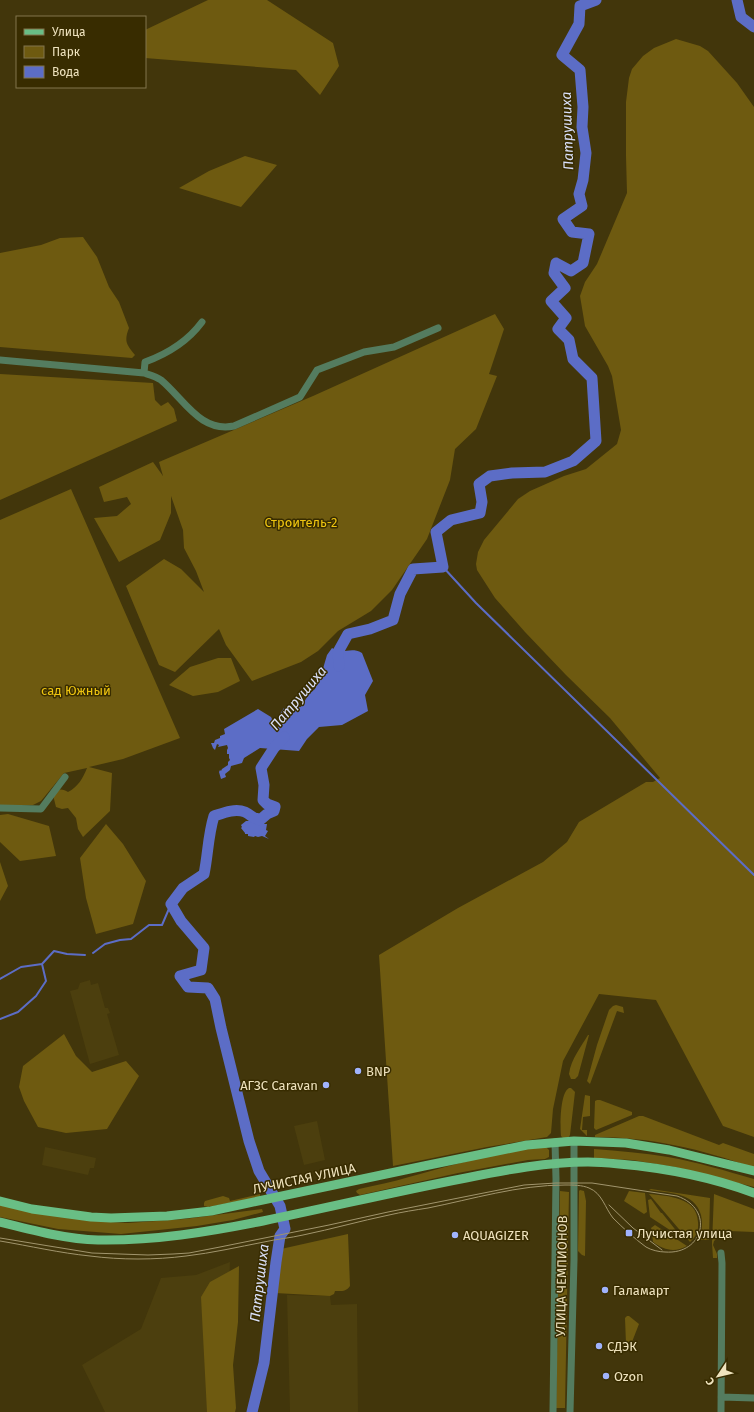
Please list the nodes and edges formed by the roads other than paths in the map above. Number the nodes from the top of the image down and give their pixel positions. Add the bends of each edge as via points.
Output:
1 (202, 322) dead end
2 (438, 328) dead end
3 (0, 360) edge
4 (144, 373) junction
5 (65, 777) dead end
6 (0, 808) edge
7 (574, 1141) junction
8 (555, 1142) junction
9 (574, 1162) junction
10 (555, 1163) junction
11 (754, 1171) edge
12 (754, 1193) edge
13 (0, 1201) edge
14 (0, 1222) edge
15 (721, 1253) dead end
16 (721, 1397) junction
17 (754, 1398) edge
18 (553, 1412) edge
19 (570, 1412) edge
20 (721, 1412) edge

1 - 4 street via 195,332 162,356 145,362
2 - 4 street via 394,347 364,352 317,370 300,397 224,428 201,419 160,379
3 - 4 street
5 - 6 street via 41,809
7 - 8 main road, ЛУЧИСТАЯ УЛИЦА
7 - 9 street, УЛИЦА ЧЕМПИОНОВ
7 - 11 main road, ЛУЧИСТАЯ УЛИЦА via 626,1143 669,1150
8 - 10 street, УЛИЦА ЧЕМПИОНОВ
8 - 13 main road, ЛУЧИСТАЯ УЛИЦА via 527,1145 210,1211 167,1216 111,1218 32,1209
9 - 10 main road
9 - 12 main road via 662,1169
9 - 19 street, УЛИЦА ЧЕМПИОНОВ
10 - 14 main road via 436,1183 184,1236 103,1240 74,1238
10 - 18 street, УЛИЦА ЧЕМПИОНОВ
15 - 16 street
16 - 17 street
16 - 20 street

